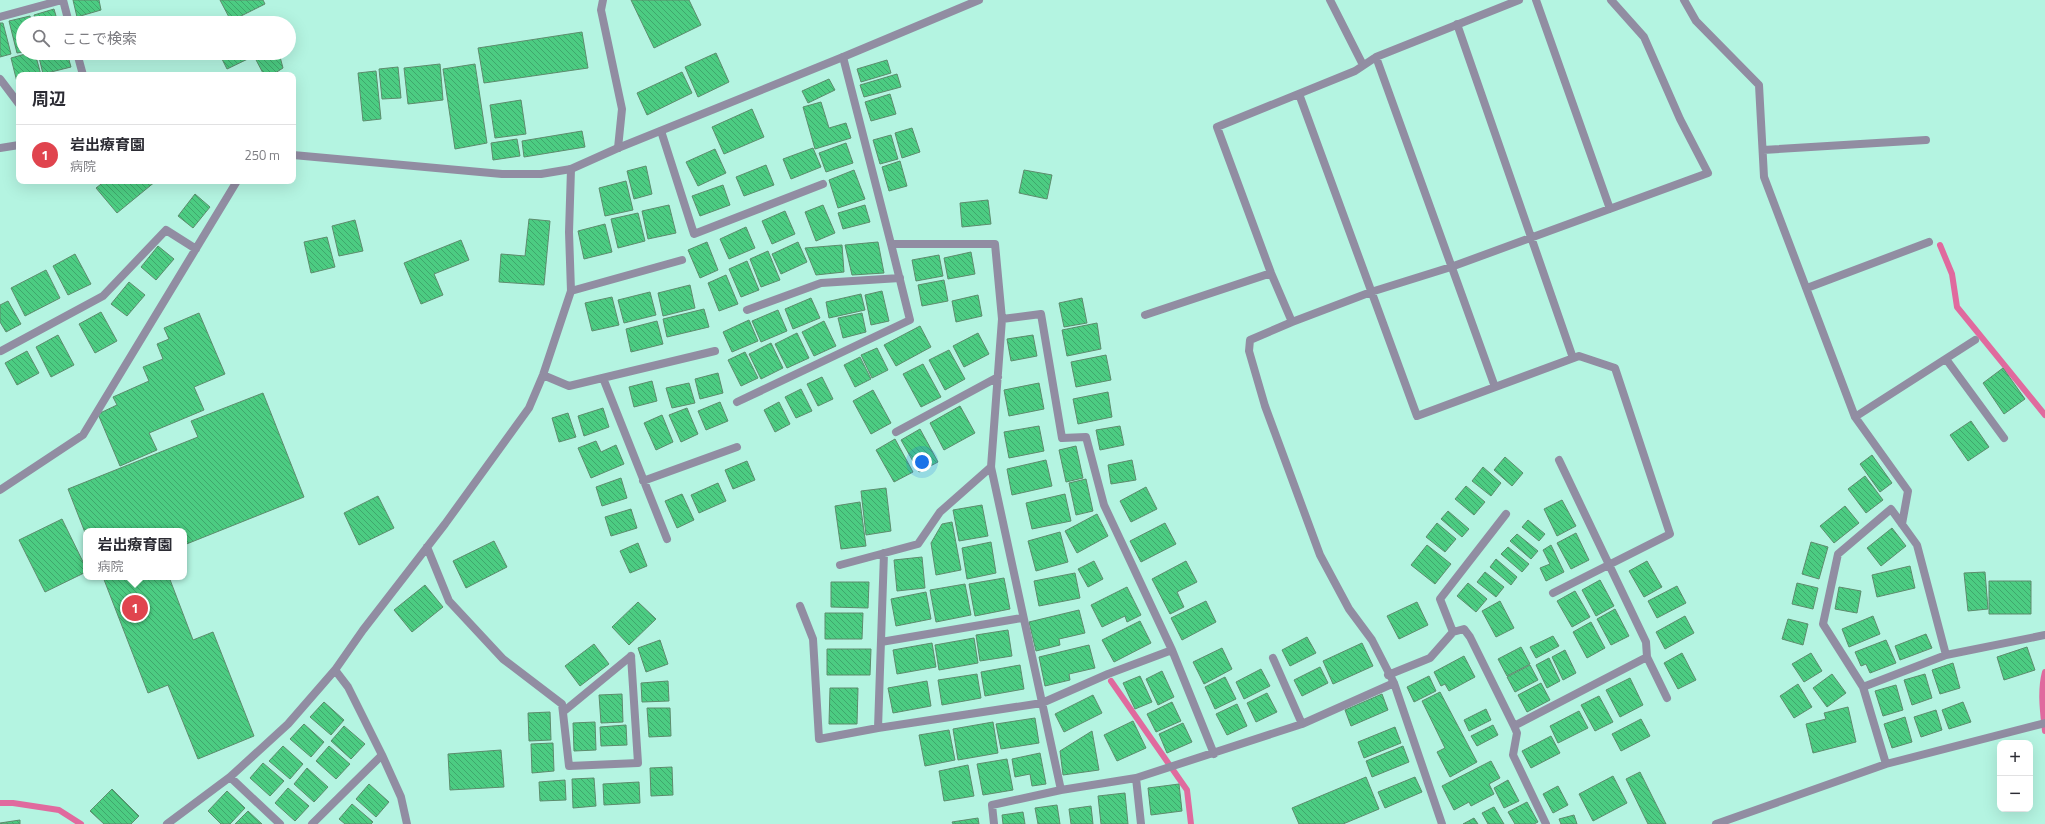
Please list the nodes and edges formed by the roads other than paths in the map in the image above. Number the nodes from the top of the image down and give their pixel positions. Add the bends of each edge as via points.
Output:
1 (63, 0) edge
2 (603, 0) edge
3 (978, 0) edge
4 (1330, 0) edge
5 (1519, 0) edge
6 (1536, 0) edge
7 (1611, 0) edge
8 (1684, 0) edge
9 (67, 16) edge
10 (0, 17) edge
11 (1457, 24) junction
12 (843, 57) junction
13 (1376, 58) junction
14 (79, 60) edge
15 (1364, 65) junction
16 (82, 72) edge
17 (0, 79) edge
18 (1299, 94) junction
19 (16, 99) edge
20 (661, 131) junction
21 (1926, 140) dead end
22 (16, 145) edge
23 (0, 148) edge
24 (618, 148) junction
25 (1763, 150) junction
26 (296, 155) edge
27 (571, 169) junction
28 (235, 184) edge
29 (823, 184) dead end
30 (1610, 209) junction
31 (1532, 238) junction
32 (1929, 242) dead end
33 (890, 244) junction
34 (196, 249) junction
35 (682, 260) dead end
36 (1451, 267) junction
37 (1271, 273) junction
38 (900, 278) junction
39 (1807, 288) junction
40 (571, 291) junction
41 (1371, 292) junction
42 (747, 310) dead end
43 (1145, 315) dead end
44 (1002, 319) junction
45 (1292, 322) junction
46 (1975, 340) dead end
47 (1, 351) edge
48 (715, 351) dead end
49 (1573, 358) junction
50 (1946, 358) junction
51 (543, 376) junction
52 (998, 377) junction
53 (603, 378) junction
54 (1495, 387) junction
55 (737, 402) dead end
56 (1855, 418) junction
57 (896, 432) dead end
58 (2004, 438) dead end
59 (737, 447) dead end
60 (1559, 460) dead end
61 (991, 466) junction
62 (643, 481) junction
63 (0, 490) edge
64 (1506, 514) dead end
65 (1902, 524) junction
66 (667, 539) dead end
67 (427, 547) junction
68 (884, 553) junction
69 (840, 566) dead end
70 (1609, 566) junction
71 (1553, 593) dead end
72 (800, 606) dead end
73 (1022, 618) junction
74 (1453, 632) junction
75 (2045, 635) edge
76 (881, 642) junction
77 (1172, 650) junction
78 (1946, 655) junction
79 (1647, 657) junction
80 (1273, 658) dead end
81 (335, 670) junction
82 (1388, 675) junction
83 (1394, 683) junction
84 (1862, 686) junction
85 (1667, 698) dead end
86 (1042, 703) junction
87 (563, 712) junction
88 (2045, 723) edge
89 (1302, 724) junction
90 (1514, 726) junction
91 (878, 728) junction
92 (1214, 754) junction
93 (382, 755) junction
94 (1886, 764) junction
95 (230, 777) junction
96 (1136, 778) junction
97 (1061, 790) junction
98 (167, 824) edge
99 (280, 824) edge
100 (312, 824) edge
101 (407, 824) edge
102 (994, 824) edge
103 (1141, 824) edge
104 (1442, 824) edge
105 (1546, 824) edge
106 (1716, 824) edge

1 - 9 street
1 - 10 street
2 - 24 street via 601,10 622,109
3 - 12 street
4 - 15 street
5 - 11 street
6 - 30 street
7 - 30 street via 1644,36 1680,119 1708,173
8 - 25 street via 1696,21 1759,86
11 - 13 street
11 - 31 street
12 - 20 street
12 - 33 street
13 - 15 street
13 - 36 street
14 - 16 street
15 - 18 street via 1356,71
17 - 19 street
18 - 37 street via 1217,127
18 - 41 street
20 - 24 street
20 - 29 street via 694,234
21 - 25 street
22 - 23 street
24 - 27 street
25 - 39 street via 1764,177
26 - 27 street via 502,174 541,174
27 - 40 street
28 - 34 street
30 - 31 street
31 - 36 street
31 - 49 street
32 - 39 street
33 - 38 street
33 - 44 street via 995,244
34 - 47 street via 166,230 103,296
34 - 63 street via 83,435
35 - 40 street
36 - 41 street
36 - 54 street
37 - 43 street
37 - 45 street
38 - 42 street via 821,283
38 - 55 street via 910,320
39 - 56 street
40 - 51 street
41 - 45 street
41 - 54 street via 1417,416
44 - 52 street
44 - 77 street via 1041,314 1062,438 1086,437 1104,505
45 - 82 street via 1250,340 1249,351 1265,406 1320,555 1349,609 1372,640
46 - 50 street
48 - 53 street
49 - 54 street
49 - 70 street via 1579,356 1616,368 1670,534
50 - 56 street
50 - 58 street
51 - 53 street via 569,386
51 - 67 street via 529,408
52 - 57 street
52 - 61 street
53 - 62 street
56 - 65 street via 1908,491
59 - 62 street
60 - 70 street
61 - 68 street via 940,512 918,544
61 - 73 street
62 - 66 street
64 - 74 street via 1440,599
65 - 78 street via 1917,545
65 - 84 street via 1891,509 1838,554 1823,624
67 - 81 street
67 - 87 street via 449,601 503,659 562,704
68 - 69 street
68 - 76 street
70 - 71 street
70 - 79 street via 1646,642
72 - 91 street via 814,639 819,739
73 - 76 street
73 - 86 street
74 - 82 street via 1430,658
74 - 90 street via 1464,629 1470,637
75 - 78 street
76 - 91 street
77 - 86 street
77 - 92 street
78 - 84 street
79 - 85 street
79 - 90 street
80 - 89 street
81 - 93 street via 348,687
81 - 95 street via 288,724
82 - 83 street
83 - 89 street
83 - 104 street
84 - 94 street
86 - 91 street
86 - 97 street
87 - 87 street via 569,766 638,763 632,656
88 - 94 street
89 - 92 street
90 - 105 street via 1517,733 1513,755
92 - 96 street
93 - 100 street
93 - 101 street via 401,797
94 - 106 street
95 - 98 street
95 - 99 street
96 - 97 street
96 - 103 street
97 - 102 street via 992,805

